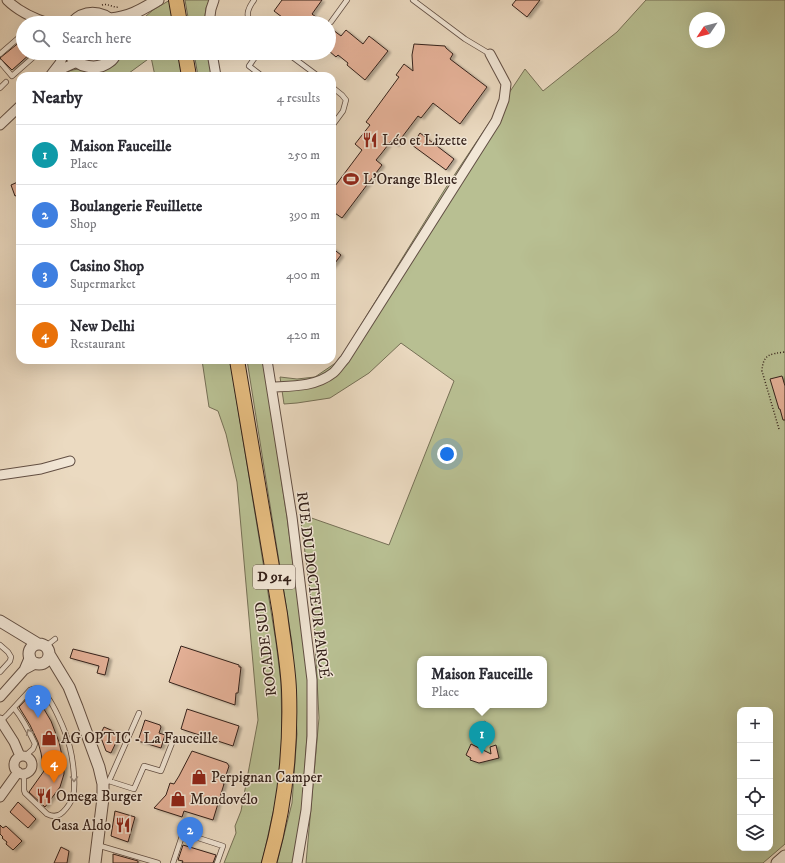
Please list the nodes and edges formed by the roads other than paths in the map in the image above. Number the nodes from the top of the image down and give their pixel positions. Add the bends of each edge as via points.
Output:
1 (7, 0) edge
2 (158, 0) edge
3 (176, 0) edge
4 (214, 0) edge
5 (254, 0) edge
6 (347, 0) edge
7 (413, 0) edge
8 (138, 12) junction
9 (27, 16) edge
10 (80, 16) edge
11 (105, 16) edge
12 (127, 16) edge
13 (135, 16) edge
14 (179, 16) edge
15 (210, 16) edge
16 (247, 16) edge
17 (336, 16) edge
18 (16, 40) edge
19 (0, 54) edge
20 (490, 54) joint
21 (30, 60) edge
22 (61, 60) edge
23 (111, 60) edge
24 (186, 60) edge
25 (213, 60) edge
26 (253, 60) edge
27 (296, 60) edge
28 (0, 62) edge
29 (77, 62) joint
30 (16, 72) edge
31 (17, 72) edge
32 (53, 72) edge
33 (56, 72) edge
34 (188, 72) edge
35 (215, 72) edge
36 (257, 72) edge
37 (313, 72) edge
38 (6, 82) dead end
39 (0, 88) edge
40 (336, 90) edge
41 (16, 110) edge
42 (336, 121) edge
43 (0, 125) edge
44 (238, 364) edge
45 (268, 364) edge
46 (272, 387) junction
47 (70, 461) dead end
48 (0, 475) edge
49 (0, 621) edge
50 (55, 639) dead end
51 (0, 645) edge
52 (39, 654) junction
53 (0, 672) edge
54 (0, 697) edge
55 (14, 708) junction
56 (139, 713) dead end
57 (0, 720) edge
58 (174, 738) dead end
59 (23, 756) junction
60 (21, 772) junction
61 (106, 783) junction
62 (0, 797) edge
63 (97, 845) junction
64 (785, 856) edge
65 (95, 863) edge
66 (158, 863) edge
67 (173, 863) edge
68 (217, 863) edge
69 (269, 863) edge
70 (297, 863) edge
71 (776, 863) edge

1 - 9 street
2 - 8 street
3 - 14 main road
4 - 15 street
5 - 16 lane
6 - 17 lane
7 - 20 lane via 464,39
8 - 12 street
8 - 13 street
10 - 11 street via 97,13
18 - 19 lane
20 - 46 street via 506,84 504,100 496,121 345,359 334,373 321,380 306,385
21 - 31 lane
22 - 32 street
23 - 29 street via 94,67
24 - 34 main road
25 - 35 street
26 - 36 lane via 249,66
27 - 37 lane
28 - 30 lane via 12,76
29 - 33 street
38 - 39 lane
40 - 42 lane via 346,100 343,111
41 - 43 street
44 - 69 main road, ROCADE SUD / D 914 via 280,614 289,689 284,796
45 - 46 street, RUE DU DOCTEUR PARCÉ
46 - 70 street, RUE DU DOCTEUR PARCÉ via 292,517 312,680 312,736 306,810
47 - 48 street via 41,469
49 - 52 street
50 - 52 lane
51 - 53 lane via 11,657
52 - 54 street
52 - 61 street via 61,674 69,687
55 - 57 lane
59 -> 55 lane via 33,749 35,744 28,728
55 -> 60 lane via 35,688 48,697 70,748 74,771 73,796 70,804 56,817 47,814 25,793
56 - 61 lane
57 - 59 street
58 - 61 lane via 161,771 144,766 134,789
59 - 60 street via 15,762 15,767
59 - 60 street via 30,759 32,765 30,770
60 - 62 street
61 - 63 street
63 - 65 street
63 - 66 lane
64 - 71 street
67 - 68 lane via 183,833 223,846

